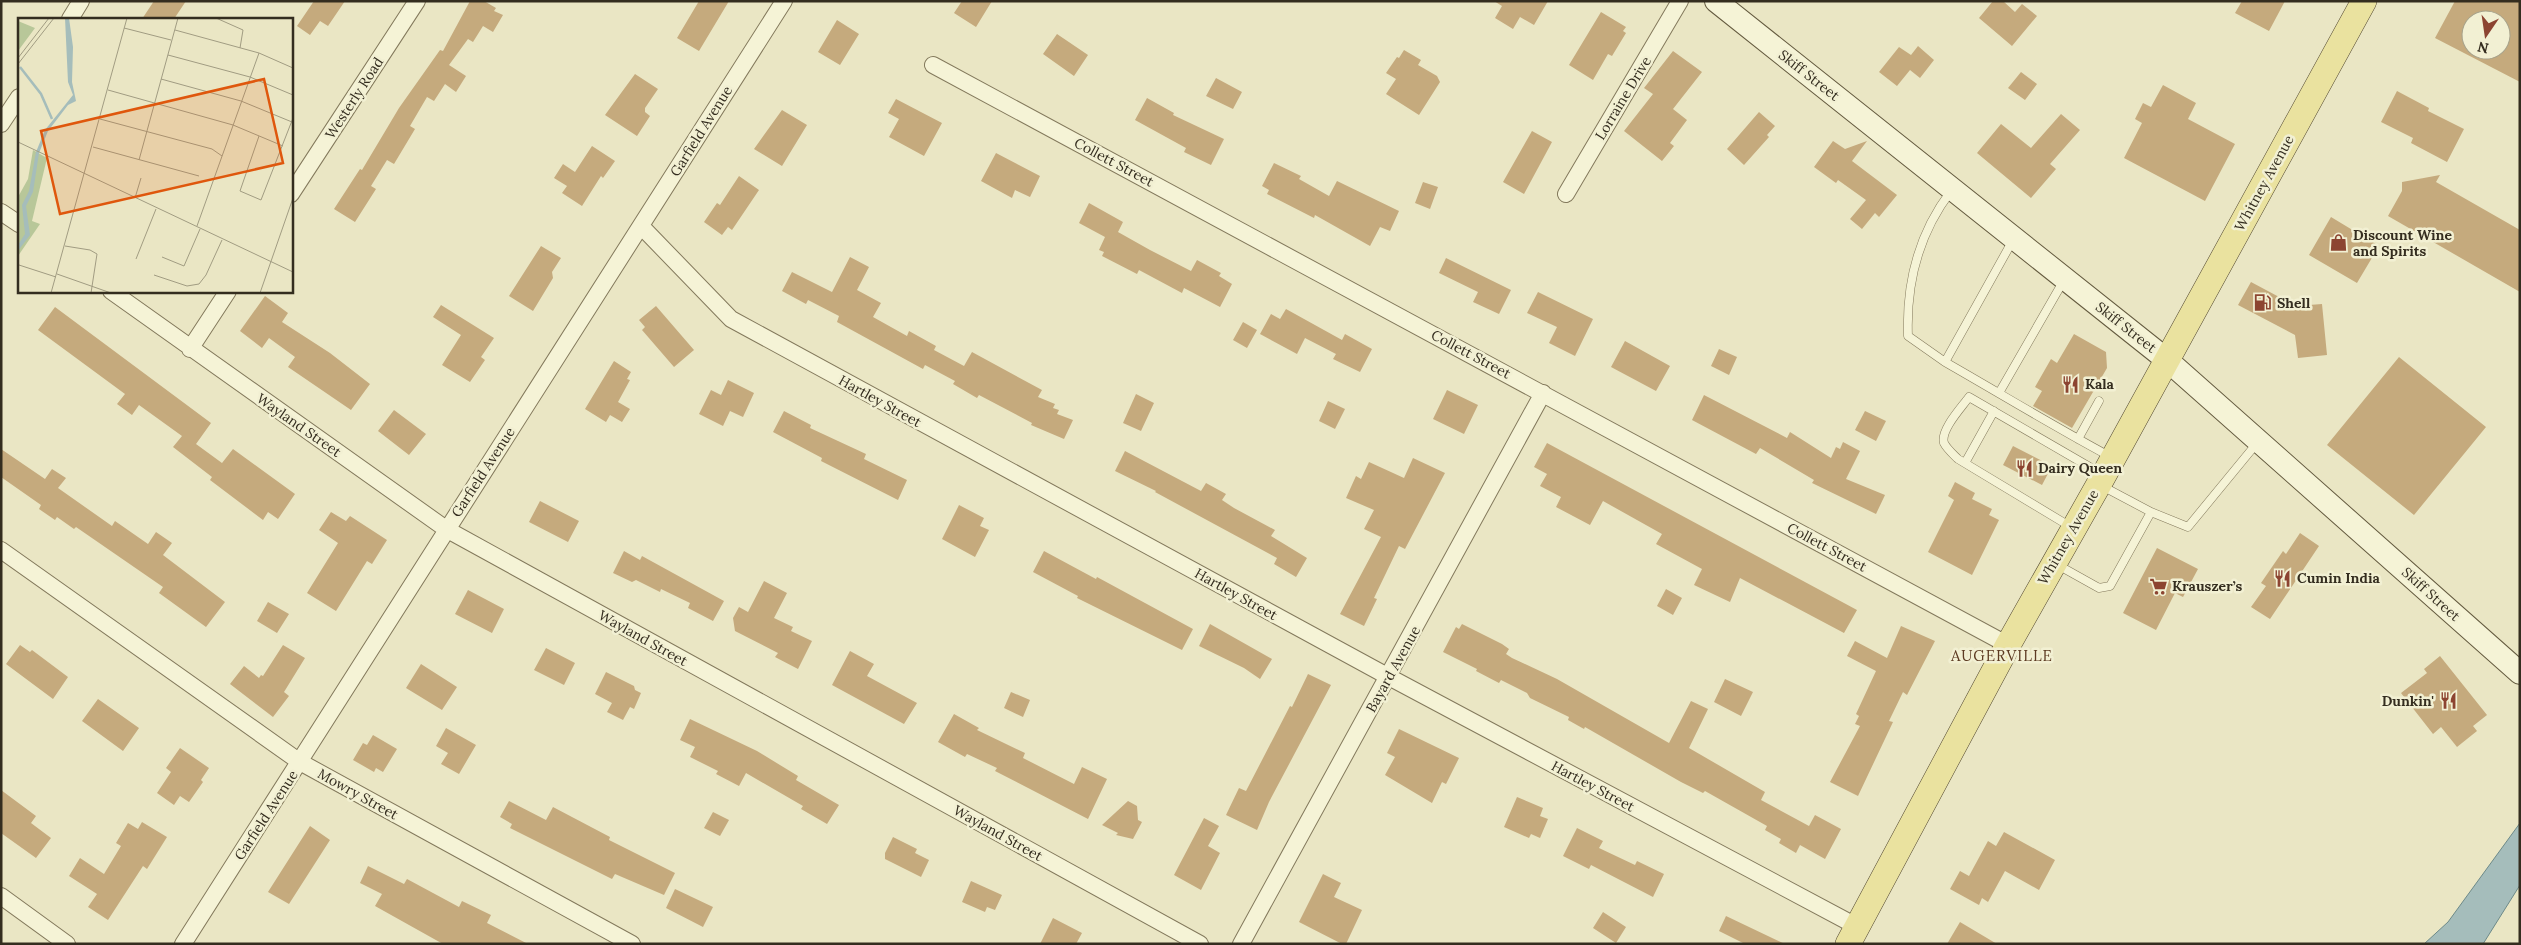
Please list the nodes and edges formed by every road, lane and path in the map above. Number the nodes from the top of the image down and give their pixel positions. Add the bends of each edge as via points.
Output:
1 (81, 1) edge
2 (417, 1) edge
3 (784, 1) edge
4 (1680, 1) edge
5 (1716, 1) edge
6 (2364, 1) edge
7 (71, 18) edge
8 (933, 65) dead end
9 (18, 98) edge
10 (1, 124) edge
11 (1952, 189) junction
12 (292, 192) edge
13 (1566, 194) dead end
14 (1, 212) edge
15 (18, 223) edge
16 (641, 226) junction
17 (2014, 238) junction
18 (2064, 278) junction
19 (112, 292) edge
20 (227, 292) edge
21 (190, 349) junction
22 (2167, 360) junction
23 (1945, 362) junction
24 (1543, 393) junction
25 (1998, 393) junction
26 (2099, 401) dead end
27 (1994, 411) junction
28 (2078, 439) junction
29 (2259, 441) junction
30 (1965, 464) junction
31 (2105, 472) junction
32 (2151, 512) junction
33 (2073, 528) junction
34 (446, 530) junction
35 (1, 550) edge
36 (2054, 562) junction
37 (2008, 645) junction
38 (2520, 673) edge
39 (1388, 677) junction
40 (300, 762) junction
41 (1, 896) edge
42 (1853, 935) edge
43 (67, 944) edge
44 (182, 944) edge
45 (632, 944) edge
46 (1200, 944) edge
47 (1241, 944) edge

1 - 7 street
2 - 12 street, Westerly Road
3 - 16 street, Garfield Avenue
4 - 13 street, Lorraine Drive
5 - 11 main road, Skiff Street
6 - 22 main road, Whitney Avenue
8 - 24 street, Collett Street
9 - 10 street
11 - 17 main road, Skiff Street
11 - 23 lane via 1931,222 1917,258 1907,304 1908,336
14 - 15 street
16 - 34 street, Garfield Avenue
16 - 39 street, Hartley Street via 731,319
17 - 18 main road, Skiff Street
17 - 23 lane
18 - 22 main road, Skiff Street
18 - 25 lane
19 - 21 street, Wayland Street
20 - 21 street
21 - 34 street, Wayland Street
22 - 29 main road, Skiff Street
22 - 31 main road, Whitney Avenue
23 - 25 lane
24 - 37 street, Collett Street
24 - 39 street, Bayard Avenue
25 - 28 lane
26 - 28 lane
27 - 30 lane
27 - 30 lane via 1969,397 1954,416 1943,438 1945,445
27 - 31 lane
28 - 31 lane
29 - 32 lane via 2188,527
29 - 38 main road, Skiff Street
30 - 33 lane
31 - 32 lane
31 - 33 main road, Whitney Avenue
32 - 36 lane via 2107,588 2099,588
33 - 36 main road, Whitney Avenue
34 - 40 street, Garfield Avenue
34 - 46 street, Wayland Street
35 - 40 street, Mowry Street
36 - 37 main road, Whitney Avenue
37 - 42 main road, Whitney Avenue
39 - 42 street, Hartley Street
39 - 47 street, Bayard Avenue
40 - 44 street, Garfield Avenue
40 - 45 street, Mowry Street
41 - 43 street

